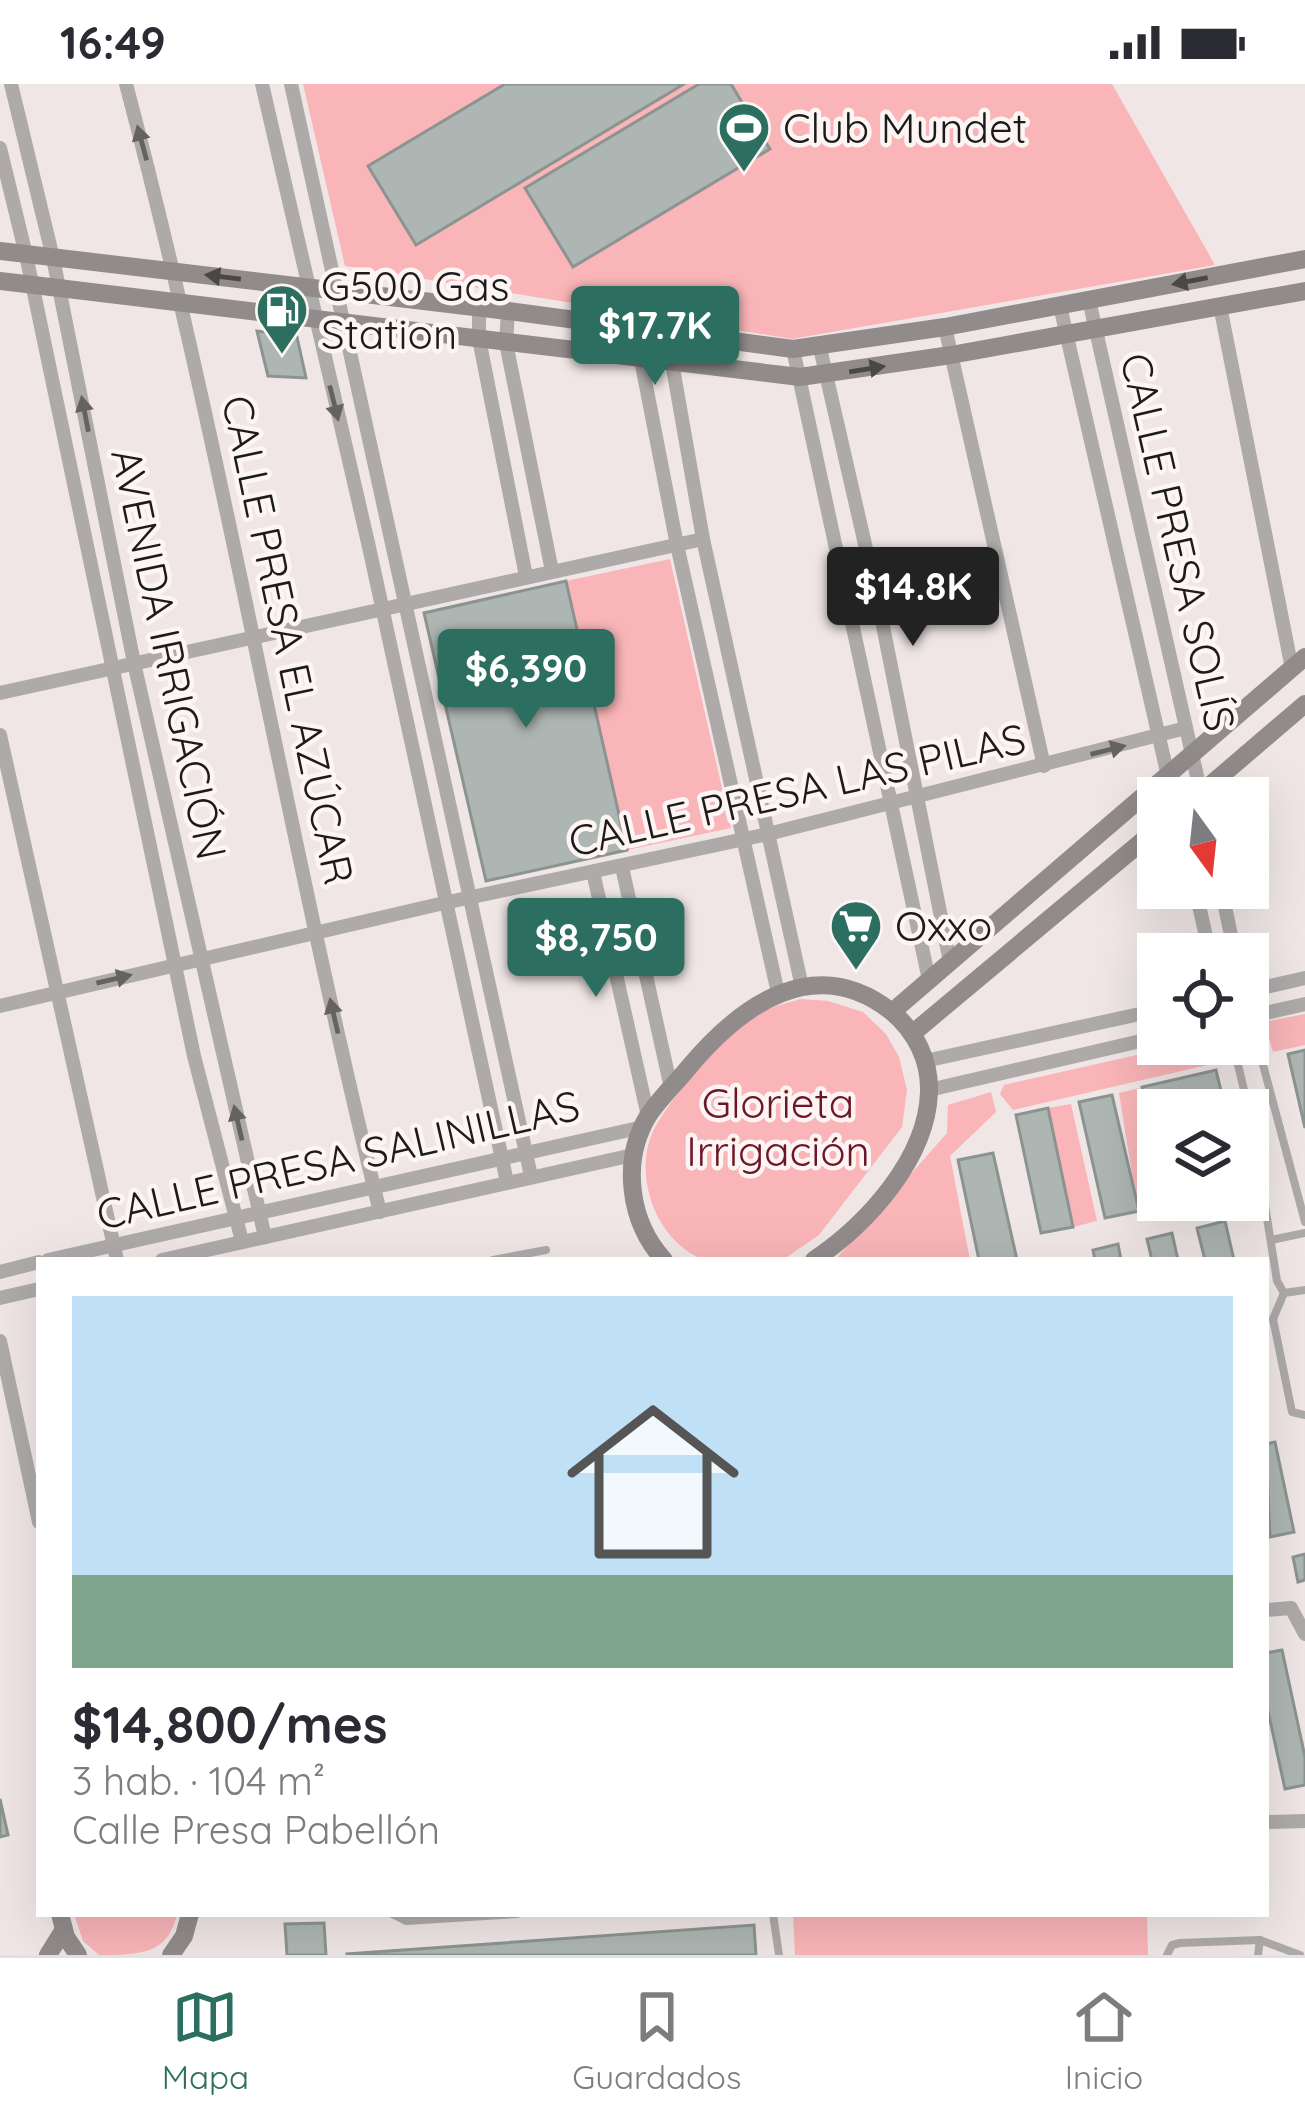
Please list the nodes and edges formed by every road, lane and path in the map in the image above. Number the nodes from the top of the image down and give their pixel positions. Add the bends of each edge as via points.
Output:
1 (11, 84) edge
2 (126, 84) edge
3 (262, 84) edge
4 (291, 84) edge
5 (0, 148) edge
6 (0, 251) edge
7 (26, 255) junction
8 (53, 259) junction
9 (1305, 260) edge
10 (176, 271) junction
11 (0, 281) edge
12 (31, 285) junction
13 (59, 288) junction
14 (307, 288) junction
15 (1305, 291) edge
16 (334, 292) junction
17 (1089, 300) junction
18 (183, 303) junction
19 (1060, 306) junction
20 (1220, 306) junction
21 (479, 308) junction
22 (508, 311) junction
23 (315, 320) junction
24 (341, 322) junction
25 (945, 327) junction
26 (1096, 328) junction
27 (635, 329) junction
28 (668, 334) junction
29 (1065, 334) junction
30 (479, 339) junction
31 (506, 343) junction
32 (820, 348) junction
33 (793, 349) junction
34 (951, 355) junction
35 (642, 360) junction
36 (673, 363) junction
37 (826, 376) junction
38 (800, 377) junction
39 (703, 539) junction
40 (677, 545) junction
41 (552, 571) junction
42 (526, 576) junction
43 (406, 603) junction
44 (383, 608) junction
45 (255, 636) junction
46 (1295, 659) edge
47 (134, 662) junction
48 (112, 669) junction
49 (0, 693) edge
50 (1305, 704) edge
51 (1186, 728) junction
52 (0, 735) edge
53 (1159, 736) junction
54 (1193, 757) junction
55 (1044, 766) junction
56 (1168, 777) edge
57 (1169, 777) edge
58 (1196, 777) edge
59 (1222, 777) edge
60 (917, 798) junction
61 (892, 804) junction
62 (1137, 804) edge
63 (768, 834) junction
64 (745, 839) junction
65 (1137, 847) edge
66 (622, 867) junction
67 (592, 872) junction
68 (470, 898) junction
69 (444, 903) junction
70 (315, 932) junction
71 (200, 959) junction
72 (950, 962) junction
73 (175, 966) junction
74 (1305, 978) edge
75 (929, 980) junction
76 (1269, 986) edge
77 (802, 987) junction
78 (55, 993) junction
79 (778, 993) junction
80 (1305, 1004) edge
81 (0, 1006) edge
82 (1269, 1010) edge
83 (892, 1012) junction
84 (1137, 1015) edge
85 (913, 1034) junction
86 (1137, 1042) edge
87 (925, 1061) junction
88 (1238, 1065) edge
89 (1263, 1065) edge
90 (671, 1088) junction
91 (929, 1090) junction
92 (646, 1121) junction
93 (526, 1150) junction
94 (502, 1155) junction
95 (633, 1155) junction
96 (531, 1176) junction
97 (507, 1182) junction
98 (373, 1185) junction
99 (380, 1211) junction
100 (259, 1212) junction
101 (236, 1216) junction
102 (1305, 1222) edge
103 (1305, 1233) edge
104 (265, 1237) junction
105 (1271, 1240) junction
106 (242, 1241) junction
107 (546, 1250) dead end
108 (115, 1252) edge
109 (75, 1257) edge
110 (175, 1257) edge
111 (509, 1257) edge
112 (659, 1257) edge
113 (819, 1257) edge
114 (36, 1263) edge
115 (0, 1271) edge
116 (36, 1290) edge
117 (1305, 1290) edge
118 (1284, 1293) junction
119 (0, 1298) edge
120 (0, 1341) edge
121 (5, 1389) edge
122 (1305, 1415) edge
123 (36, 1510) edge
124 (1269, 1610) edge
125 (1305, 1634) edge
126 (1305, 1821) edge
127 (1269, 1822) edge
128 (189, 1917) edge
129 (398, 1917) edge
130 (469, 1917) edge
131 (774, 1917) edge
132 (62, 1923) edge
133 (1260, 1940) junction
134 (48, 1955) edge
135 (78, 1955) edge
136 (171, 1955) edge
137 (779, 1955) edge
138 (1167, 1955) edge
139 (1258, 1955) edge
140 (1300, 1955) edge

1 - 8 street, AVENIDA IRRIGACIÓN
10 -> 2 street, CALLE PRESA EL AZÚCAR
3 - 14 street
4 - 16 street
5 - 7 street, AVENIDA IRRIGACIÓN
6 - 7 main road
7 - 8 main road
7 - 12 street, AVENIDA IRRIGACIÓN
8 - 10 main road
8 - 13 street, AVENIDA IRRIGACIÓN
9 -> 17 main road
14 -> 10 main road
10 - 18 street, CALLE PRESA EL AZÚCAR
11 - 12 main road
12 - 13 main road
12 - 48 street, AVENIDA IRRIGACIÓN
13 - 18 main road
47 -> 13 street, AVENIDA IRRIGACIÓN
14 - 16 main road
14 - 23 street
15 - 20 main road
16 - 21 main road
16 - 24 street
17 - 19 main road
17 - 26 street, CALLE PRESA SOLÍS
18 - 23 main road
18 - 45 street, CALLE PRESA EL AZÚCAR
19 - 25 main road
19 - 29 street, CALLE PRESA SOLÍS
20 - 26 main road
20 - 46 street
21 - 22 main road
21 - 30 street
22 - 27 main road
22 - 31 street
23 - 24 main road
23 -> 44 street
24 - 30 main road
24 - 43 street
25 - 32 main road
25 - 34 street
26 - 29 main road
26 - 51 street, CALLE PRESA SOLÍS
27 - 28 main road
27 - 35 street
28 - 33 main road
28 - 36 street
29 - 34 main road
29 - 53 street, CALLE PRESA SOLÍS
30 - 31 main road
30 - 42 street
31 - 35 main road
31 - 41 street
32 - 33 main road
32 - 37 street
33 - 38 street
37 -> 34 main road
34 - 55 street
35 - 36 main road
35 - 40 street
36 - 38 main road
36 - 39 street
37 - 38 main road
37 - 60 street
38 - 61 street
39 - 40 street
39 - 63 street
40 - 41 street
40 - 64 street
41 - 42 street
42 - 43 street
43 - 44 street
43 - 68 street
44 - 45 street
44 - 69 street
45 - 47 street
45 - 70 street, CALLE PRESA EL AZÚCAR
46 - 54 main road
47 - 48 street
47 - 71 street, AVENIDA IRRIGACIÓN
48 - 49 street
48 - 73 street, AVENIDA IRRIGACIÓN
50 - 59 main road
51 - 53 street, CALLE PRESA LAS PILAS
51 - 54 street, CALLE PRESA SOLÍS
52 - 78 street
55 -> 53 street, CALLE PRESA LAS PILAS
53 - 56 street, CALLE PRESA SOLÍS
54 - 57 main road
54 - 58 street, CALLE PRESA SOLÍS
55 - 60 street, CALLE PRESA LAS PILAS
60 - 61 street, CALLE PRESA LAS PILAS
60 - 72 street
61 - 63 street, CALLE PRESA LAS PILAS
61 - 75 street
62 - 72 main road
63 - 64 street, CALLE PRESA LAS PILAS
63 - 77 street
64 - 66 street, CALLE PRESA LAS PILAS
64 - 79 street
65 - 85 main road
66 - 67 street, CALLE PRESA LAS PILAS
66 - 90 street
67 - 68 street, CALLE PRESA LAS PILAS
67 - 92 street
68 - 69 street, CALLE PRESA LAS PILAS
68 - 93 street
69 - 70 street, CALLE PRESA LAS PILAS
69 - 94 street
70 - 71 street, CALLE PRESA LAS PILAS
98 -> 70 street, CALLE PRESA EL AZÚCAR
71 - 73 street, CALLE PRESA LAS PILAS
100 -> 71 street, AVENIDA IRRIGACIÓN
72 - 75 main road
78 -> 73 street, CALLE PRESA LAS PILAS
73 - 101 street, AVENIDA IRRIGACIÓN
74 - 76 street
75 - 83 main road
77 - 79 main road
77 - 83 main road via 844,989
78 - 81 street, CALLE PRESA LAS PILAS
78 - 108 street
79 - 90 main road via 730,1023
80 - 82 street
83 - 85 main road
84 - 87 street
85 - 87 main road
86 - 91 street
87 - 91 main road
88 - 105 lane
89 - 102 lane
90 - 92 main road
91 - 113 main road via 904,1167
92 - 93 street, CALLE PRESA SALINILLAS
92 - 95 main road
93 - 94 street, CALLE PRESA SALINILLAS
93 - 96 street
94 - 97 street
94 - 98 street, CALLE PRESA SALINILLAS
95 - 96 street, CALLE PRESA SALINILLAS
95 - 112 main road via 636,1208
96 - 97 street, CALLE PRESA SALINILLAS
97 - 99 street, CALLE PRESA SALINILLAS
98 - 99 street, CALLE PRESA EL AZÚCAR
98 - 100 street, CALLE PRESA SALINILLAS
99 - 104 street, CALLE PRESA SALINILLAS
100 - 101 street, CALLE PRESA SALINILLAS
100 - 104 street, AVENIDA IRRIGACIÓN
101 - 106 street, AVENIDA IRRIGACIÓN
101 - 108 street, CALLE PRESA SALINILLAS
103 - 105 lane
104 - 106 street, CALLE PRESA SALINILLAS
105 - 118 lane
106 - 110 street, CALLE PRESA SALINILLAS
107 - 111 lane
108 - 109 street, CALLE PRESA SALINILLAS
114 - 115 street, CALLE PRESA SALINILLAS
116 - 119 street
117 - 118 lane
118 - 122 lane via 1273,1318 1292,1412
120 - 121 street
121 - 123 street
124 - 125 street via 1291,1608
126 - 127 street
128 - 136 main road
129 - 130 lane
131 - 137 lane
132 - 134 main road
132 - 135 main road
133 - 138 lane via 1180,1943
133 - 139 lane
133 - 140 lane

